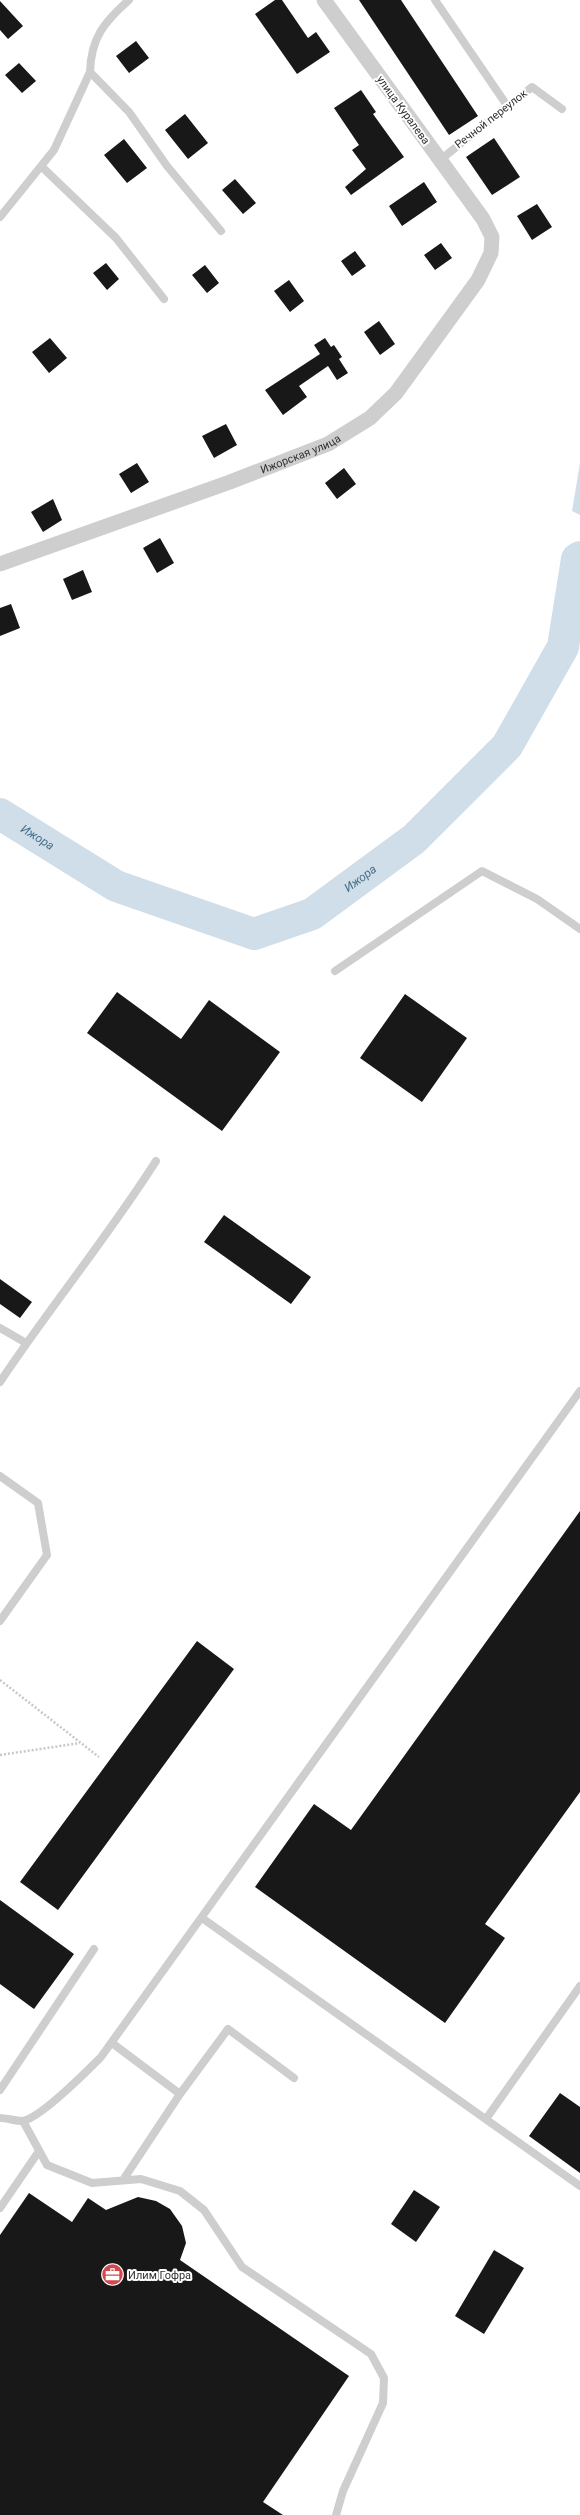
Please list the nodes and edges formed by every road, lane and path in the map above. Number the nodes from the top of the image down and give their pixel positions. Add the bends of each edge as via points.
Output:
1 (129, 0) edge
2 (324, 0) edge
3 (435, 0) edge
4 (90, 72) junction
5 (508, 107) junction
6 (562, 108) dead end
7 (440, 160) junction
8 (41, 166) junction
9 (0, 217) edge
10 (483, 219) joint
11 (221, 230) dead end
12 (164, 299) dead end
13 (0, 564) edge
14 (580, 929) edge
15 (335, 971) dead end
16 (156, 1162) dead end
17 (0, 1328) edge
18 (26, 1344) junction
19 (0, 1382) edge
20 (580, 1391) edge
21 (0, 1476) edge
22 (0, 1621) edge
23 (0, 1680) edge
24 (80, 1743) junction
25 (0, 1755) edge
26 (99, 1757) dead end
27 (202, 1918) junction
28 (94, 1948) dead end
29 (580, 1986) edge
30 (112, 2043) junction
31 (294, 2078) dead end
32 (0, 2090) edge
33 (180, 2094) junction
34 (0, 2118) edge
35 (486, 2119) junction
36 (23, 2121) junction
37 (39, 2151) junction
38 (123, 2180) junction
39 (580, 2186) edge
40 (0, 2208) edge
41 (336, 2515) edge

1 - 4 lane via 107,20 91,52
2 - 7 street, улица Куралева
3 - 5 lane
4 - 8 lane via 54,150
4 - 11 lane via 129,112 167,166
5 - 6 lane, Речной переулок via 532,87
5 - 7 lane, Речной переулок
7 - 10 street, улица Куралева
8 - 9 lane
8 - 12 lane via 116,238
10 - 13 street, Ижорская улица via 492,237 491,253 478,280 396,393 370,418 328,444 230,482
14 - 15 lane via 537,899 482,871
16 - 18 lane via 119,1219
17 - 18 lane
18 - 19 lane
20 - 27 lane
21 - 22 lane via 38,1503 47,1555
23 - 24 path
24 - 25 path
24 - 26 path
27 - 30 lane
27 - 35 lane
28 - 32 lane
29 - 35 lane
30 - 33 lane
30 - 36 lane via 70,2088
31 - 33 lane via 228,2030
33 - 38 lane
34 - 36 lane
35 - 39 lane
36 - 37 lane
37 - 38 lane via 47,2165 92,2183
37 - 40 lane
38 - 41 lane via 141,2179 180,2191 204,2210 242,2267 371,2354 384,2378 383,2403 343,2491

